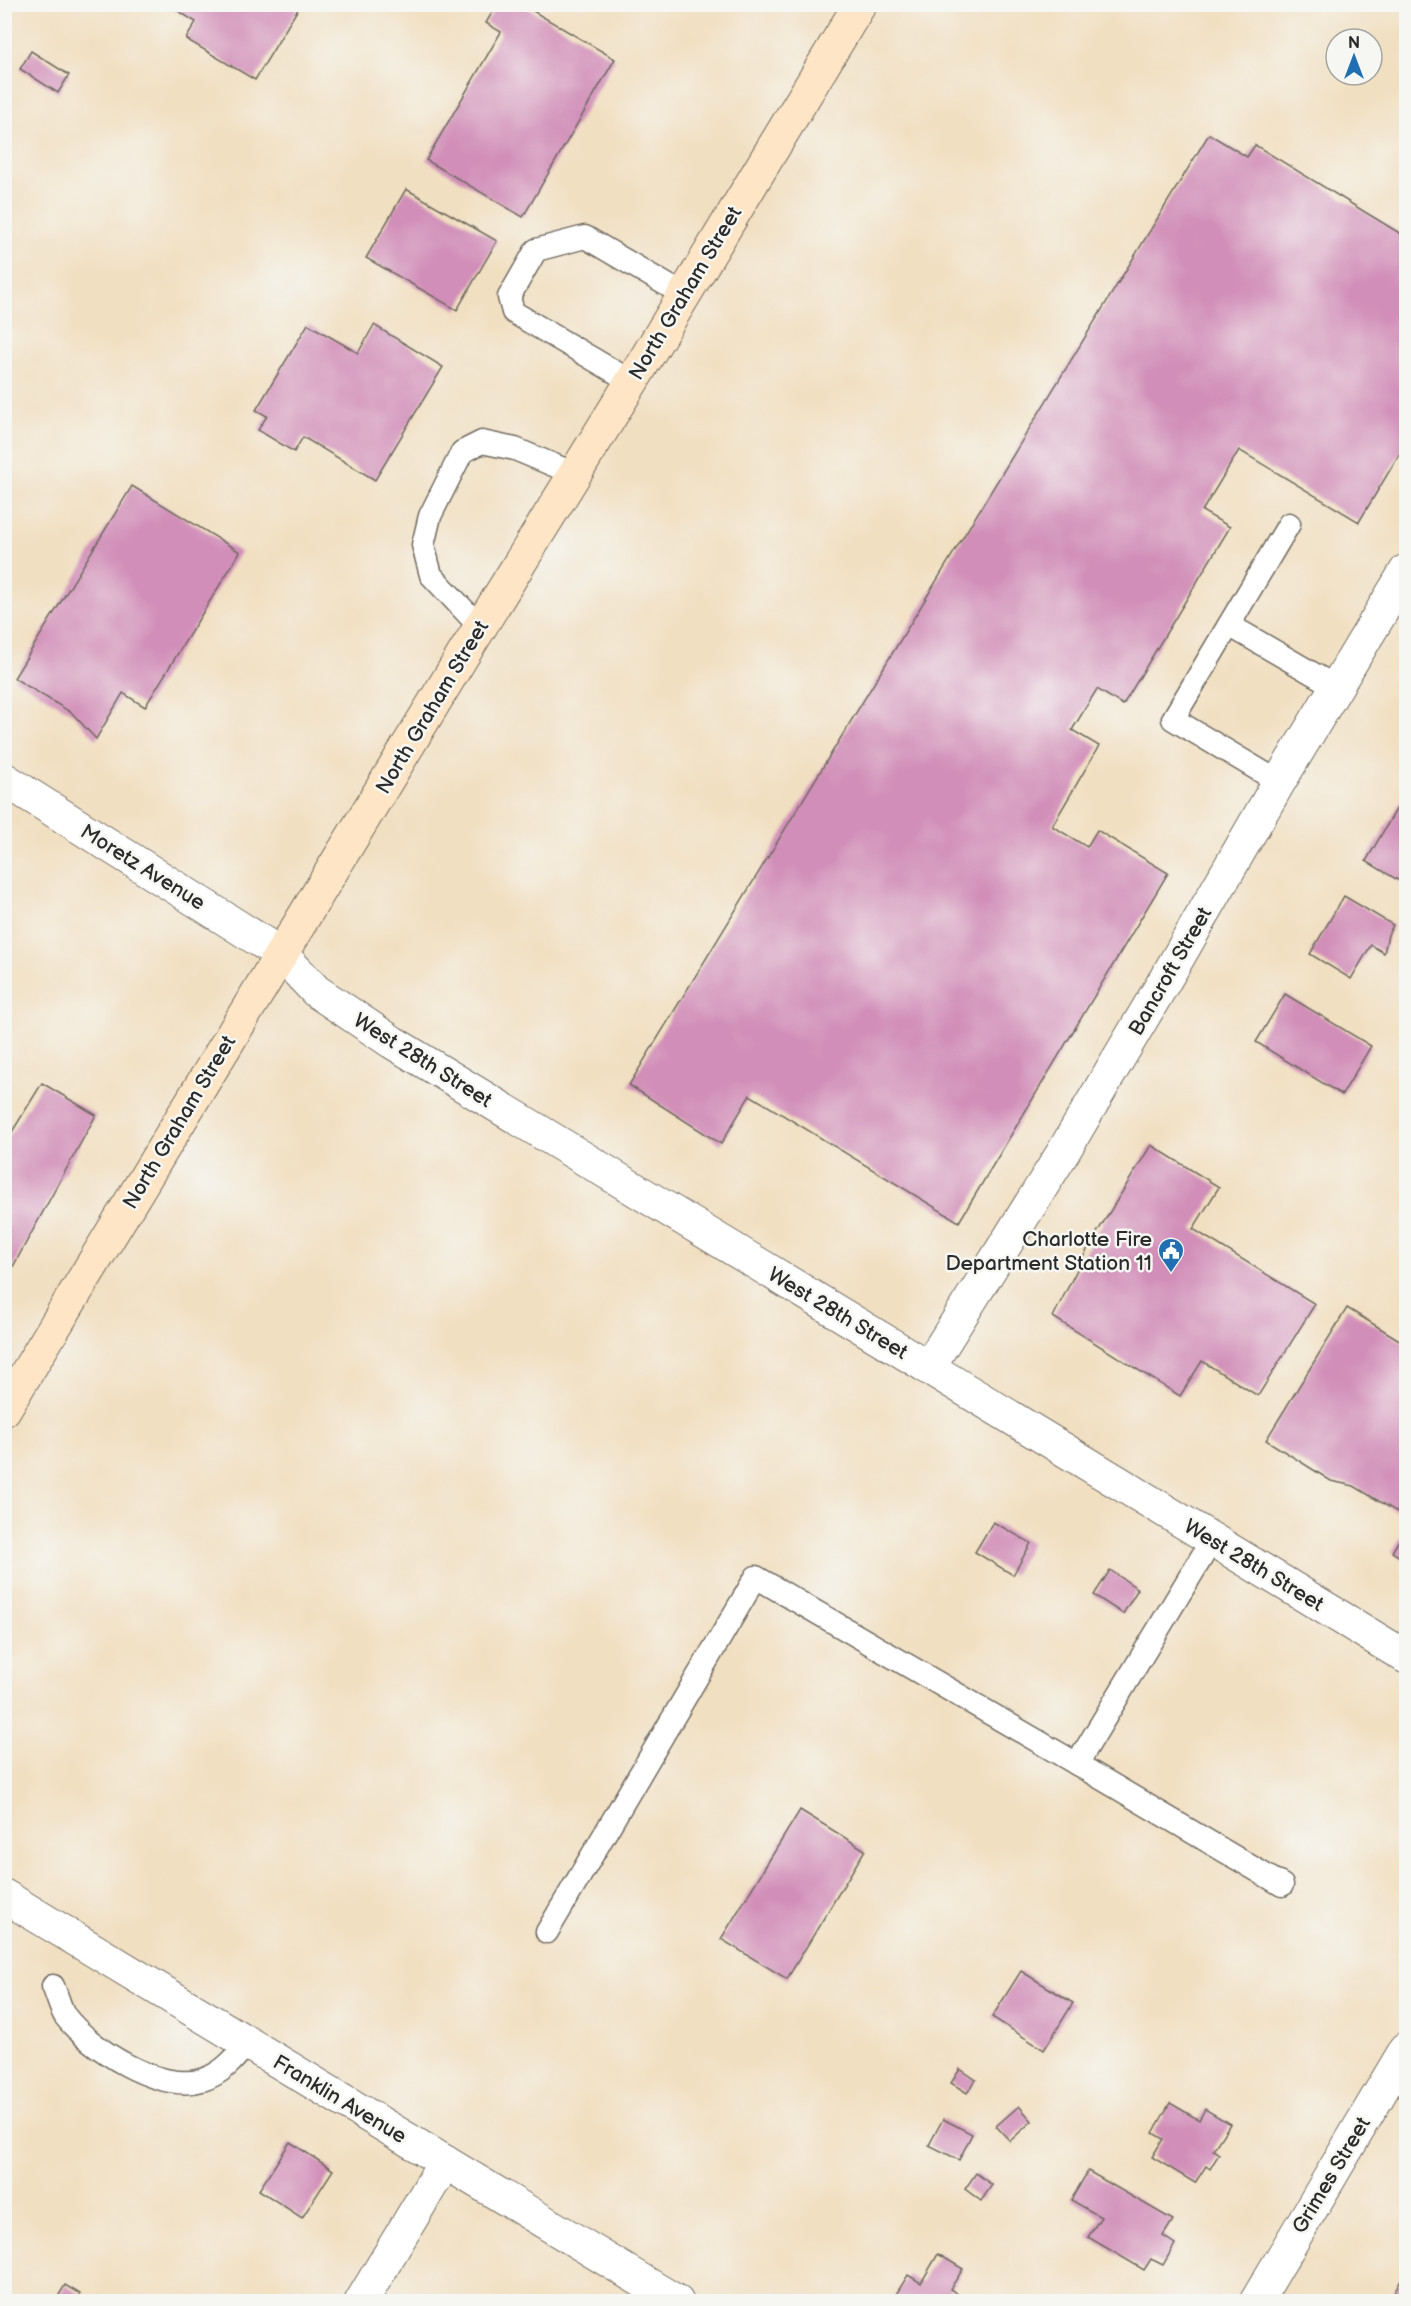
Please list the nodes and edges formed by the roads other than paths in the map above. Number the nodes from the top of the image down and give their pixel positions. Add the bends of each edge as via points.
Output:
1 (858, 5) edge
2 (684, 295) junction
3 (632, 382) junction
4 (575, 474) junction
5 (1289, 524) dead end
6 (1407, 571) edge
7 (1229, 625) junction
8 (480, 627) junction
9 (1336, 687) junction
10 (4, 779) edge
11 (1279, 782) junction
12 (281, 954) junction
13 (928, 1368) junction
14 (4, 1410) edge
15 (1212, 1540) junction
16 (1407, 1657) edge
17 (1077, 1764) junction
18 (1282, 1885) dead end
19 (4, 1896) edge
20 (547, 1932) dead end
21 (53, 1986) dead end
22 (247, 2043) junction
23 (1407, 2049) edge
24 (445, 2162) junction
25 (361, 2301) edge
26 (677, 2301) edge
27 (1256, 2301) edge

1 - 2 main road, North Graham Street
2 - 3 main road, North Graham Street
2 - 3 lane via 585,237 536,250 509,297 513,312
3 - 4 main road, North Graham Street
4 - 8 main road, North Graham Street
4 - 8 lane via 515,449 482,442 462,452 430,516 423,545 431,575
5 - 7 lane
6 - 9 street, Bancroft Street
7 - 9 lane
7 - 11 lane via 1173,719
8 - 12 main road, North Graham Street
9 - 11 street, Bancroft Street
10 - 12 street, Moretz Avenue
11 - 13 street, Bancroft Street via 1062,1154
12 - 13 street, West 28th Street via 316,991 392,1042
12 - 14 main road, North Graham Street
13 - 15 street, West 28th Street
15 - 16 street, West 28th Street
15 - 17 lane
17 - 18 lane
17 - 20 lane via 756,1576
19 - 22 street, Franklin Avenue
21 - 22 lane via 64,2015 98,2048 146,2074 180,2083 201,2081 221,2071
22 - 24 street, Franklin Avenue
23 - 27 street, Grimes Street
24 - 25 street
24 - 26 street, Franklin Avenue

